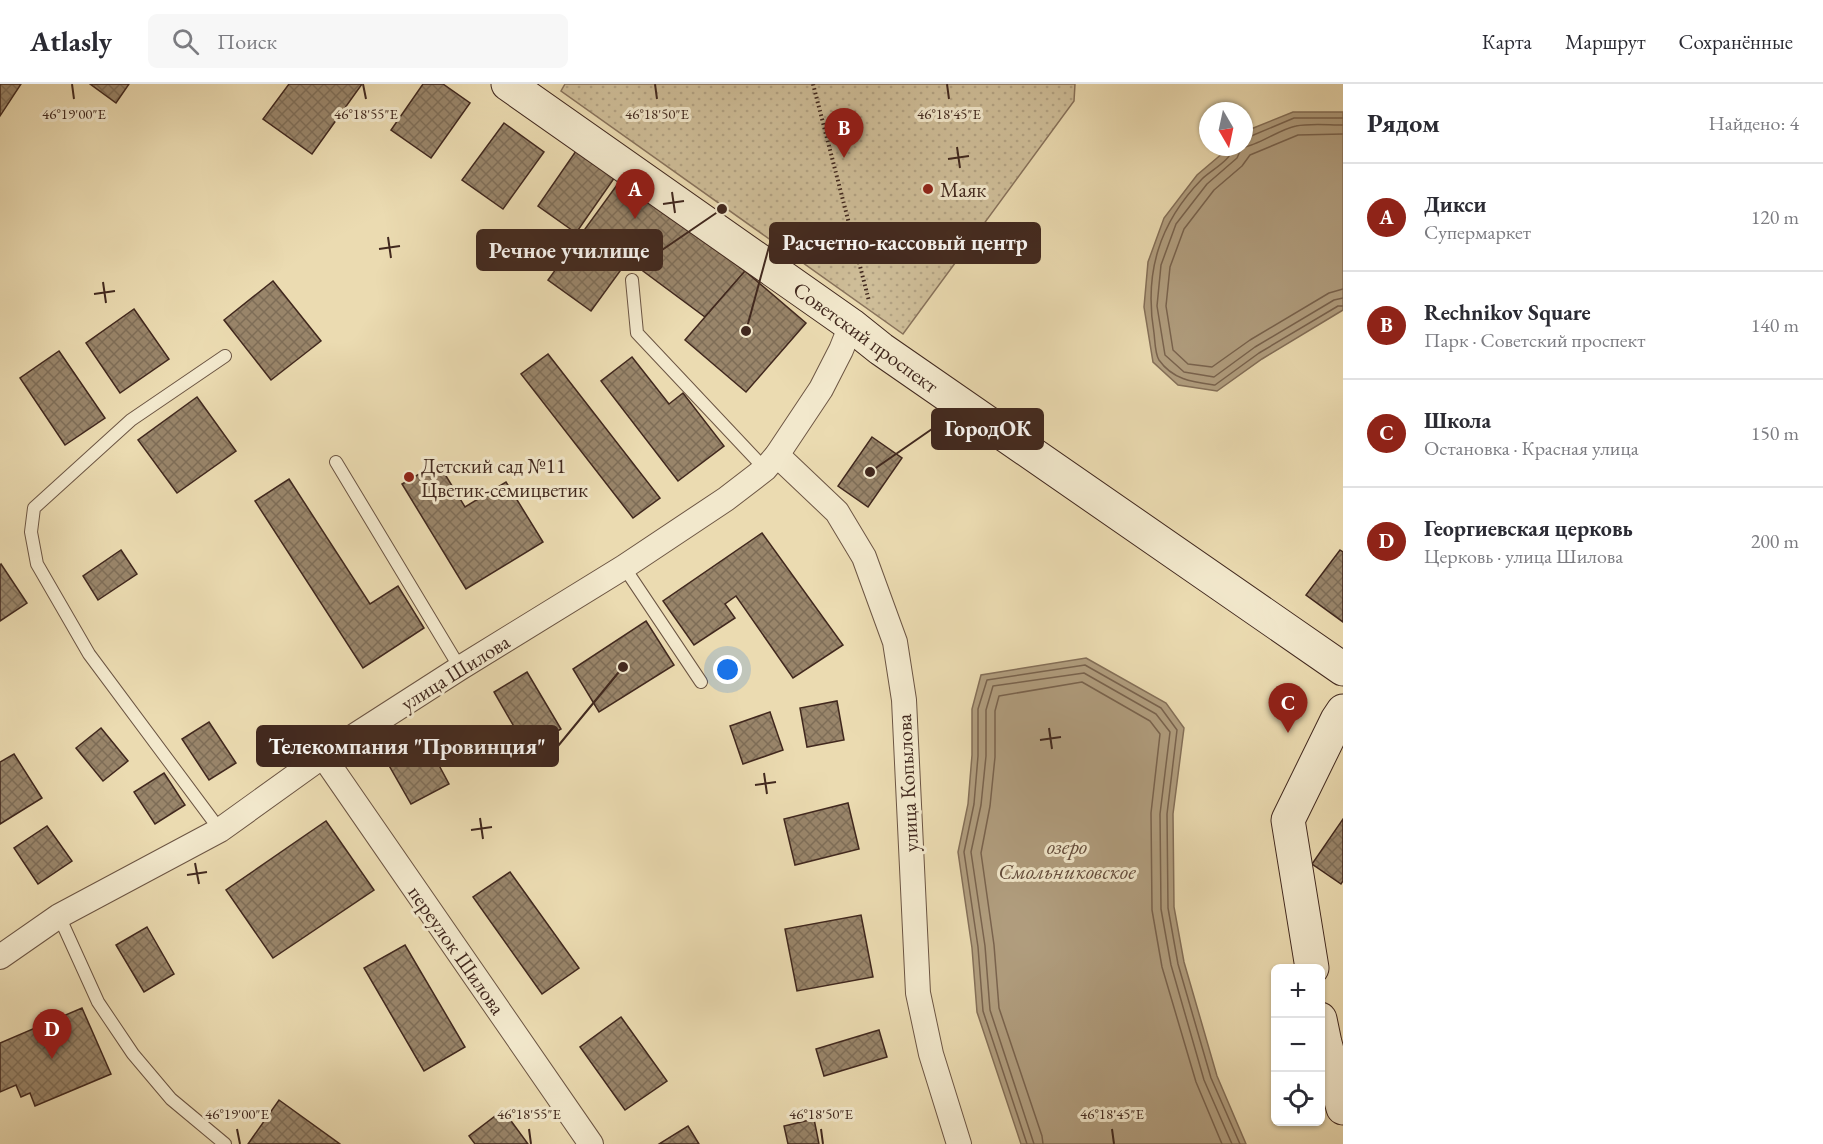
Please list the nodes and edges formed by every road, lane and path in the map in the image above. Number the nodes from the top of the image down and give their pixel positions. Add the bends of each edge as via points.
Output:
1 (813, 84) edge
2 (514, 86) edge
3 (632, 280) dead end
4 (851, 326) junction
5 (881, 349) junction
6 (225, 356) dead end
7 (336, 462) dead end
8 (771, 462) junction
9 (624, 567) junction
10 (460, 668) junction
11 (1343, 669) edge
12 (701, 682) dead end
13 (1343, 711) edge
14 (323, 756) junction
15 (220, 830) junction
16 (59, 916) junction
17 (0, 957) edge
18 (1311, 964) edge
19 (1325, 1043) edge
20 (1343, 1108) edge
21 (225, 1144) edge
22 (591, 1144) edge
23 (959, 1144) edge

1 - 5 path
2 - 4 main road, Советский проспект
3 - 8 lane via 637,333
4 - 5 main road, Советский проспект
4 - 8 street, улица Шилова via 821,389
5 - 11 main road, Советский проспект
6 - 15 lane via 131,420 33,508 31,532 37,564 89,654
7 - 10 lane
8 - 9 street, улица Шилова via 726,499
8 - 23 street, улица Копылова via 837,512 864,557 895,642 903,700 918,993 931,1054
9 - 10 street, улица Шилова
9 - 12 lane
10 - 14 street, улица Шилова
13 - 18 main road via 1288,820
14 - 15 street, улица Шилова
14 - 22 street, переулок Шилова
15 - 16 street, улица Шилова
16 - 17 street, улица Шилова
16 - 21 lane via 98,1002 133,1054 171,1099
19 - 20 main road

